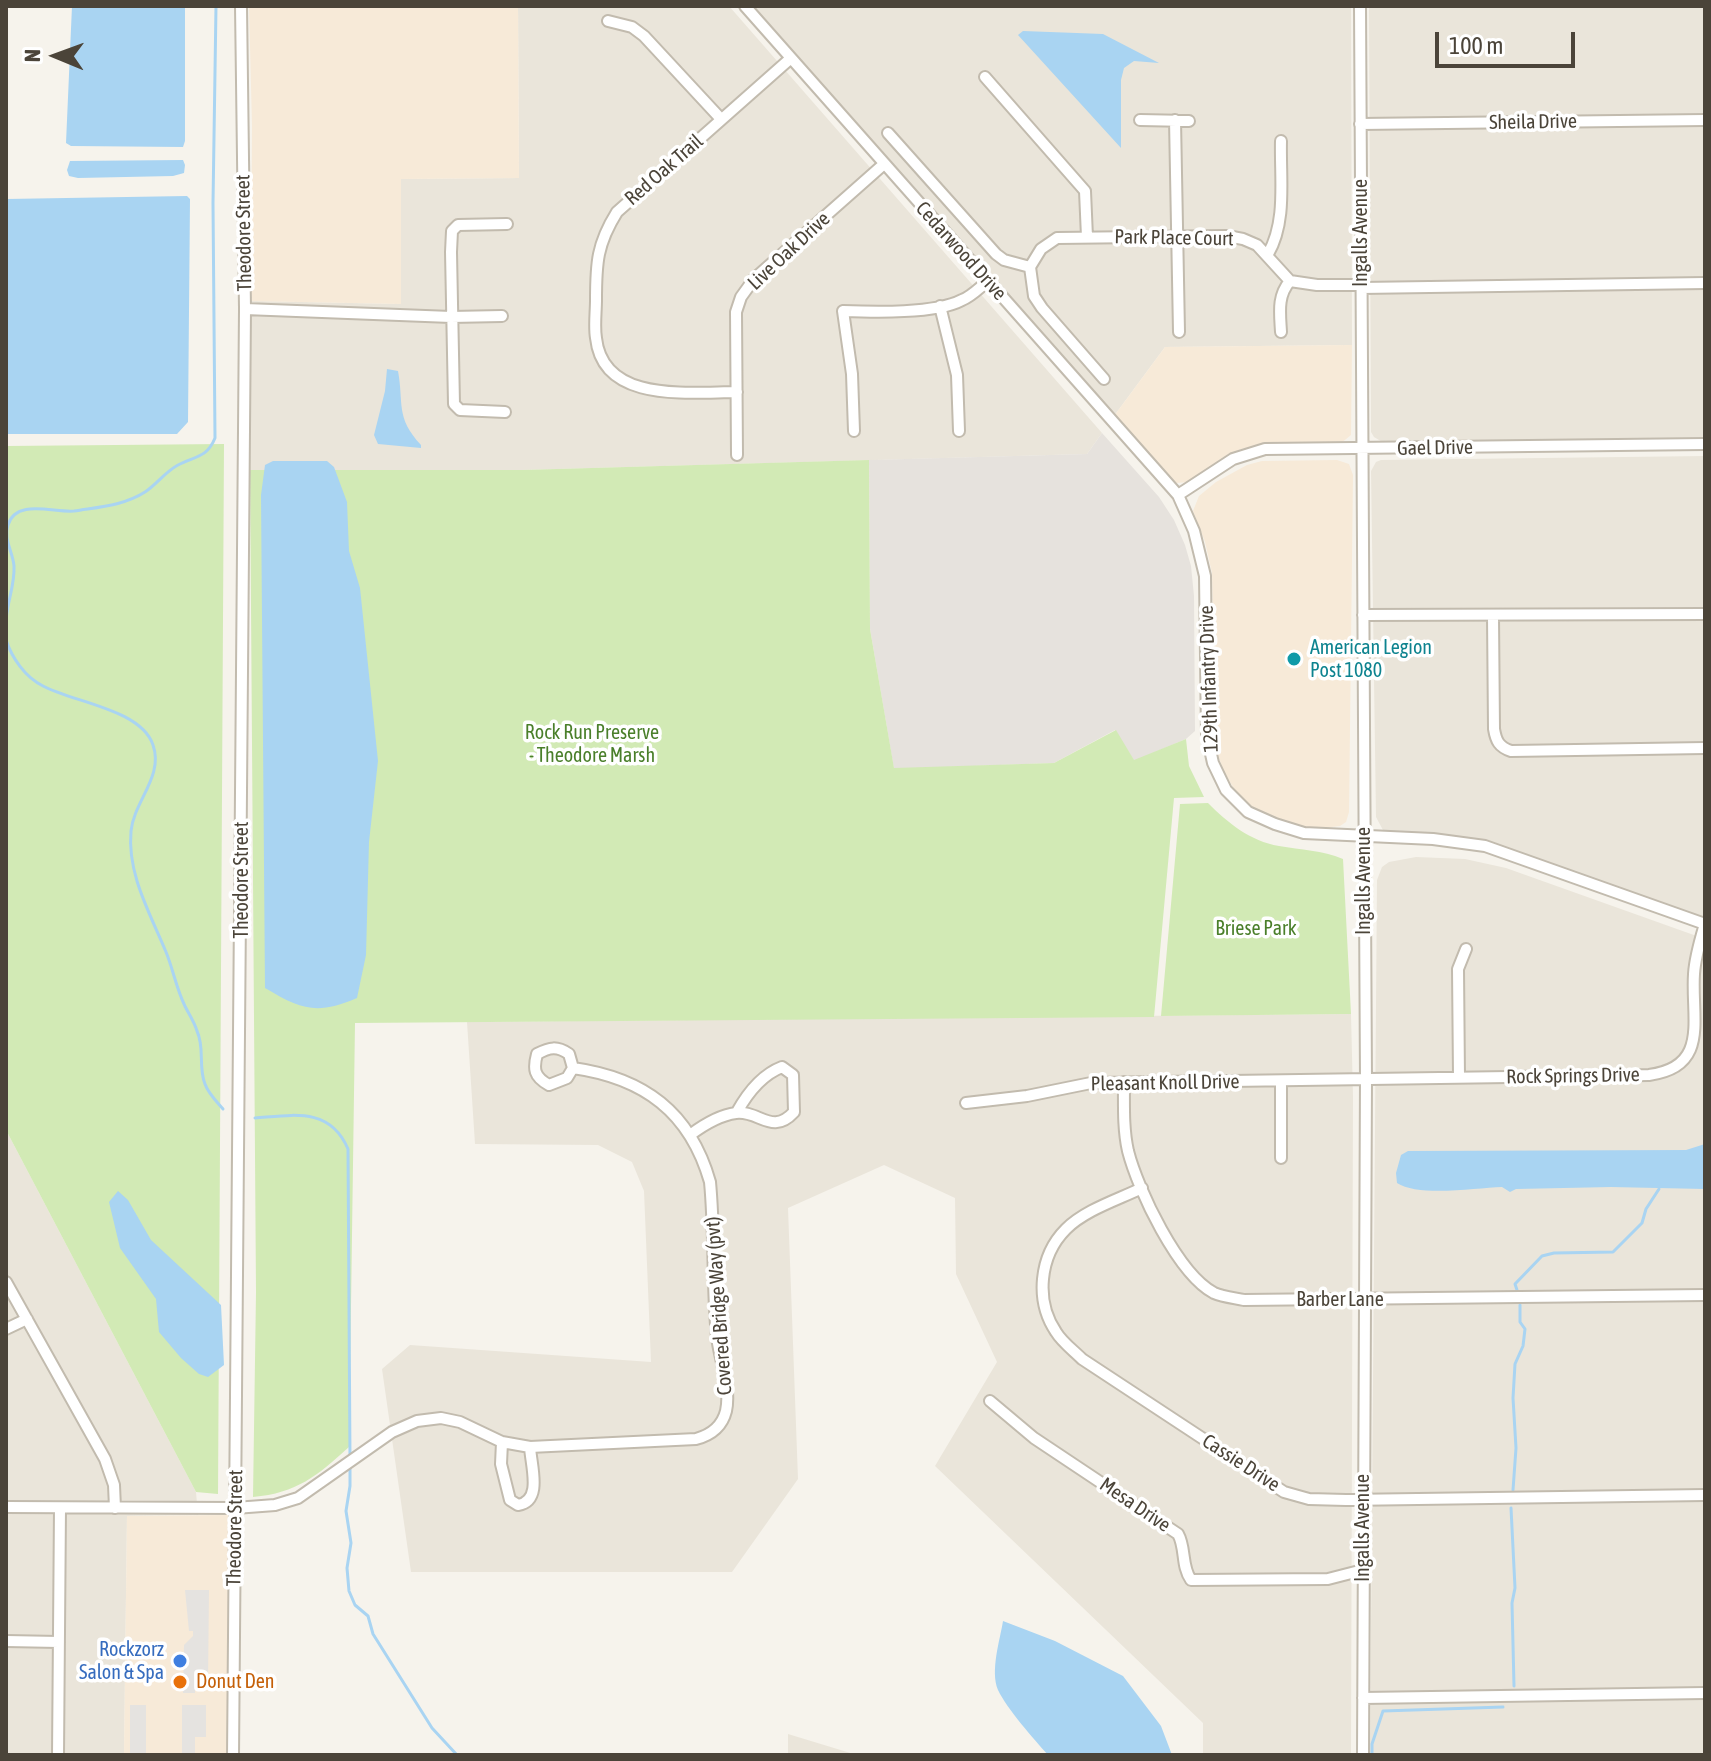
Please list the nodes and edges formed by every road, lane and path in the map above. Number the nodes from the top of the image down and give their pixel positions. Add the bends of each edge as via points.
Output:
1 (241, 6) edge
2 (745, 6) edge
3 (1360, 6) edge
4 (608, 21) dead end
5 (791, 58) junction
6 (985, 77) dead end
7 (721, 119) junction
8 (1140, 120) dead end
9 (1175, 120) junction
10 (1705, 120) edge
11 (1189, 121) dead end
12 (1360, 124) junction
13 (888, 133) dead end
14 (1281, 141) dead end
15 (884, 164) junction
16 (507, 224) dead end
17 (1177, 236) junction
18 (1087, 237) junction
19 (1268, 254) junction
20 (1030, 267) junction
21 (988, 281) junction
22 (1290, 281) junction
23 (1705, 283) edge
24 (1361, 286) junction
25 (940, 306) junction
26 (245, 309) junction
27 (502, 316) dead end
28 (451, 317) junction
29 (1179, 332) dead end
30 (1281, 332) dead end
31 (1104, 379) dead end
32 (737, 392) junction
33 (505, 412) dead end
34 (854, 431) dead end
35 (959, 431) dead end
36 (1705, 444) edge
37 (1362, 449) junction
38 (737, 455) dead end
39 (1178, 495) junction
40 (1705, 614) edge
41 (1363, 615) junction
42 (1493, 617) junction
43 (1705, 748) edge
44 (1364, 837) junction
45 (1705, 924) edge
46 (1466, 949) dead end
47 (573, 1068) dead end
48 (1459, 1077) junction
49 (1366, 1078) junction
50 (1281, 1081) junction
51 (1124, 1082) junction
52 (966, 1103) dead end
53 (737, 1112) junction
54 (690, 1135) junction
55 (1281, 1158) dead end
56 (1142, 1188) junction
57 (6, 1282) edge
58 (1705, 1295) edge
59 (1363, 1300) junction
60 (27, 1319) junction
61 (6, 1329) edge
62 (990, 1401) dead end
63 (502, 1442) junction
64 (530, 1447) junction
65 (1705, 1495) edge
66 (1362, 1500) junction
67 (6, 1507) edge
68 (60, 1508) junction
69 (115, 1508) junction
70 (235, 1508) junction
71 (1363, 1570) junction
72 (6, 1641) edge
73 (59, 1642) junction
74 (1705, 1693) edge
75 (1363, 1698) junction
76 (58, 1755) edge
77 (233, 1755) edge
78 (1363, 1755) edge

1 - 26 street, Theodore Street
2 - 5 street, Cedarwood Drive
3 - 12 street, Ingalls Avenue
4 - 7 street via 644,36
5 - 7 street, Red Oak Trail
5 - 15 street, Cedarwood Drive
6 - 18 street via 1085,191
7 - 32 street, Red Oak Trail via 617,212 607,228 596,262 596,340 609,367 636,387 653,392
8 - 9 street
9 - 11 street
9 - 17 street
10 - 12 street, Sheila Drive
12 - 24 street, Ingalls Avenue
13 - 20 street via 996,254
14 - 19 street via 1280,224
15 - 21 street, Cedarwood Drive
15 - 32 street, Live Oak Drive via 754,279 741,297 736,312
16 - 28 street via 458,225 452,231
17 - 18 street, Park Place Court
17 - 19 street, Park Place Court via 1243,239
17 - 29 street
18 - 20 street, Park Place Court via 1057,238 1041,249
19 - 22 street, Park Place Court
20 - 31 street via 1034,296
21 - 25 street via 965,299
21 - 39 street, Cedarwood Drive
22 - 24 street
22 - 30 street via 1280,299
23 - 24 street
24 - 37 street, Ingalls Avenue
25 - 34 street via 883,313 843,311
25 - 35 street via 957,375
26 - 28 street
26 - 70 street, Theodore Street
27 - 28 street
28 - 33 street via 454,404 460,410
32 - 38 street, Live Oak Drive
36 - 37 street, Gael Drive
37 - 39 street, Gael Drive via 1265,449 1233,459
37 - 41 street, Ingalls Avenue
39 - 44 street, 129th Infantry Drive via 1205,576 1207,736 1226,790 1248,812 1275,824 1304,833
40 - 42 street
41 - 42 street
41 - 44 street, Ingalls Avenue
42 - 43 street via 1494,729 1505,749
44 - 45 street, 129th Infantry Drive via 1485,846
44 - 49 street, Ingalls Avenue
45 - 48 street, Rock Springs Drive via 1694,974 1692,1046 1677,1067 1649,1075
46 - 48 street via 1458,969
47 - 54 street, Covered Bridge Way (pvt) via 621,1078 649,1092
48 - 49 street, Rock Springs Drive
49 - 50 street, Pleasant Knoll Drive
49 - 59 street, Ingalls Avenue
50 - 51 street, Pleasant Knoll Drive
50 - 55 street
51 - 52 street, Pleasant Knoll Drive
51 - 56 street, Barber Lane via 1128,1150
53 - 53 street via 786,1121 794,1112 793,1075 782,1067 772,1071 747,1094
53 - 54 street
54 - 64 street, Covered Bridge Way (pvt) via 710,1182 726,1414 709,1435 696,1439
56 - 59 street, Barber Lane via 1190,1274 1215,1293 1244,1300
56 - 66 street, Cassie Drive via 1085,1216 1054,1246 1042,1283 1044,1306 1056,1333 1082,1359 1284,1492 1309,1499
57 - 60 street
58 - 59 street, Barber Lane
59 - 66 street, Ingalls Avenue
60 - 61 street
60 - 69 street via 105,1459
62 - 71 street, Mesa Drive via 1034,1438 1178,1534 1191,1580 1301,1581
63 - 64 street, Covered Bridge Way (pvt)
63 - 64 street via 510,1500 518,1505 534,1493
63 - 70 street, Covered Bridge Way (pvt) via 460,1422 417,1421 392,1432 298,1498
65 - 66 street, Cassie Drive
66 - 71 street, Ingalls Avenue
67 - 68 street
68 - 69 street
68 - 73 street
69 - 70 street
70 - 77 street, Theodore Street
71 - 75 street, Ingalls Avenue
72 - 73 street
73 - 76 street
74 - 75 street
75 - 78 street, Ingalls Avenue

